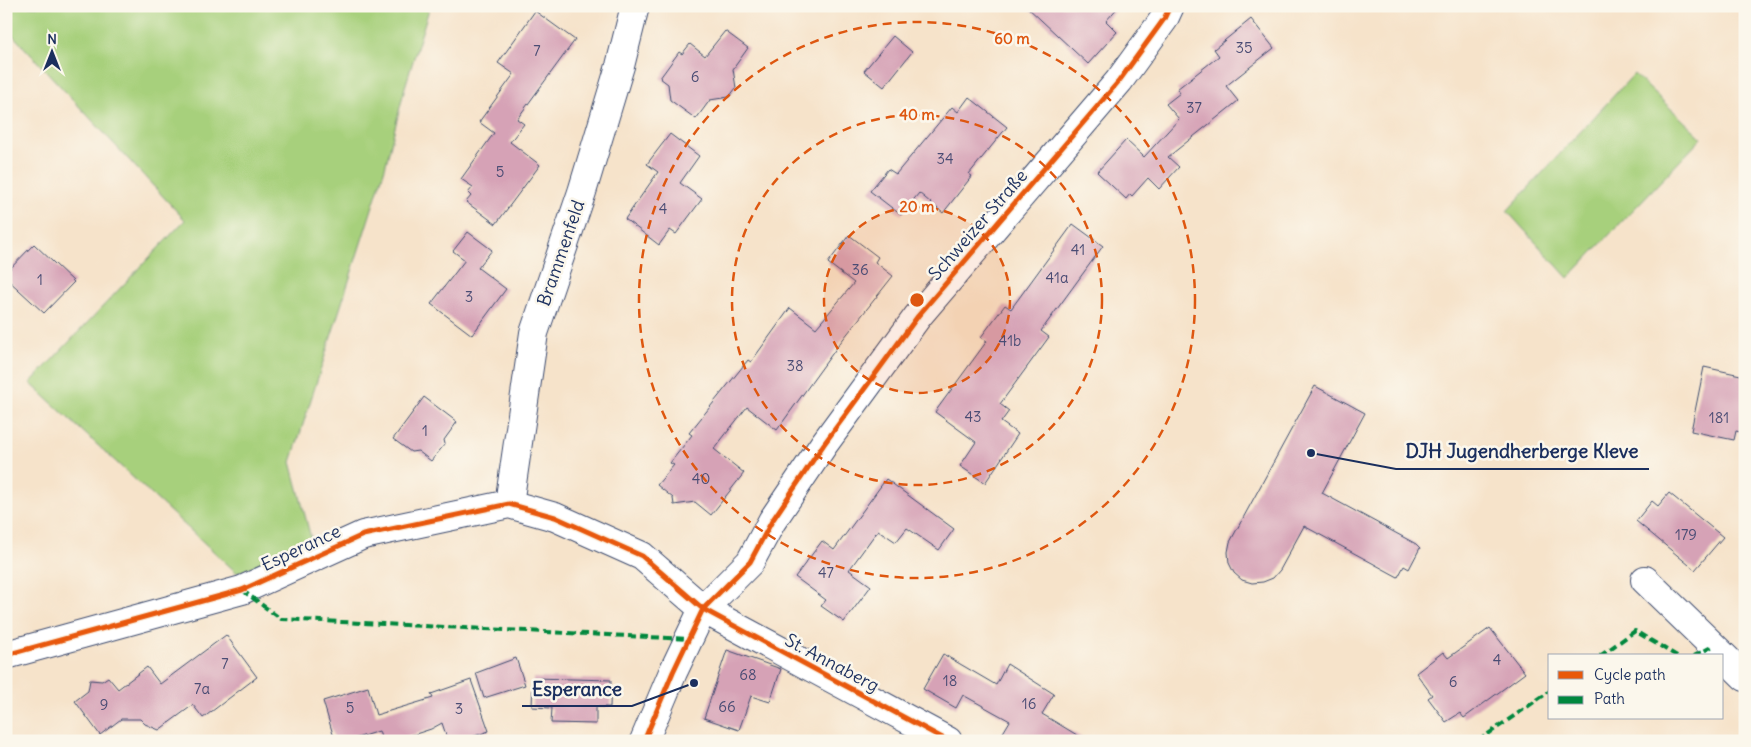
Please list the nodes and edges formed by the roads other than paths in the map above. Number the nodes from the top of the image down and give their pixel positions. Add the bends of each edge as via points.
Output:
1 (635, 6) edge
2 (1170, 6) edge
3 (509, 504) junction
4 (1645, 580) dead end
5 (703, 609) junction
6 (1721, 654) edge
7 (6, 656) edge
8 (1724, 657) edge
9 (1745, 677) edge
10 (644, 741) edge
11 (948, 741) edge

1 - 3 street, Brammenfeld via 582,192 534,333
2 - 5 street, Schweizer Straße via 1119,81 918,316 824,444 772,521 750,562
3 - 5 street, Esperance via 555,517 642,556
3 - 7 street, Esperance via 363,535 242,590
4 - 6 street
5 - 10 street, Schweizer Straße via 672,672
5 - 11 street, St. Annaberg
8 - 9 street

